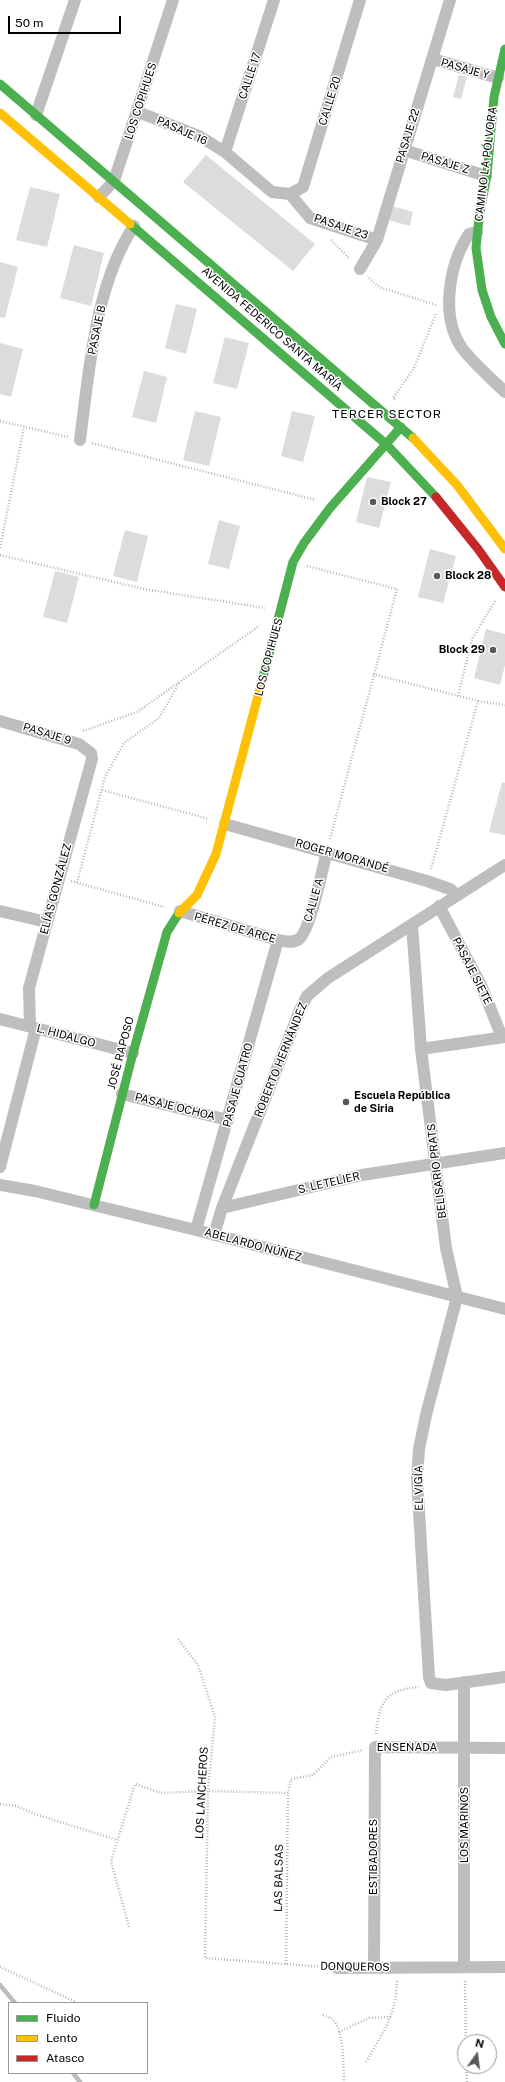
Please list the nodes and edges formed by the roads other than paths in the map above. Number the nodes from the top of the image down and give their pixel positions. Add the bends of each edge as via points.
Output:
1 (75, 0) edge
2 (173, 0) edge
3 (274, 0) edge
4 (360, 0) edge
5 (450, 0) edge
6 (505, 49) edge
7 (432, 59) junction
8 (498, 78) junction
9 (0, 84) edge
10 (138, 112) junction
11 (0, 113) edge
12 (36, 115) junction
13 (404, 150) junction
14 (225, 152) junction
15 (486, 176) junction
16 (114, 181) junction
17 (290, 194) junction
18 (99, 197) junction
19 (134, 226) junction
20 (477, 232) junction
21 (377, 240) junction
22 (360, 269) dead end
23 (505, 344) edge
24 (505, 392) edge
25 (402, 427) junction
26 (80, 440) road end
27 (387, 445) junction
28 (503, 543) edge
29 (483, 554) junction
30 (505, 586) edge
31 (0, 721) edge
32 (91, 753) joint
33 (225, 824) junction
34 (327, 851) junction
35 (505, 865) edge
36 (457, 895) junction
37 (439, 906) junction
38 (0, 911) edge
39 (180, 912) junction
40 (47, 922) junction
41 (412, 925) junction
42 (278, 940) junction
43 (291, 942) joint
44 (0, 1019) edge
45 (33, 1027) junction
46 (503, 1037) edge
47 (421, 1049) junction
48 (133, 1053) junction
49 (122, 1094) junction
50 (228, 1120) junction
51 (505, 1153) edge
52 (437, 1163) junction
53 (0, 1167) edge
54 (0, 1185) edge
55 (94, 1205) junction
56 (222, 1208) junction
57 (196, 1230) junction
58 (214, 1235) junction
59 (457, 1297) junction
60 (505, 1309) edge
61 (505, 1677) edge
62 (464, 1682) junction
63 (375, 1747) joint
64 (465, 1748) junction
65 (505, 1748) edge
66 (374, 1967) junction
67 (464, 1967) junction
68 (505, 1967) edge
69 (337, 1968) road end

1 - 12 street
2 - 10 street, LOS COPIHUES
3 - 14 street, CALLE 17
4 - 17 street, CALLE 20 via 303,187
5 - 7 street, PASAJE 22
6 - 8 main road, CAMINO LA PÓLVORA
7 - 8 street, PASAJE Y
7 - 13 street, PASAJE 22
8 - 15 main road, CAMINO LA PÓLVORA
9 - 12 main road, AVENIDA FEDERICO SANTA MARÍA
10 - 14 street, PASAJE 16 via 200,136
10 - 16 street, LOS COPIHUES
11 - 18 main road, AVENIDA FEDERICO SANTA MARÍA
12 - 16 main road, AVENIDA FEDERICO SANTA MARÍA
13 - 15 street, PASAJE Z
13 - 21 street, PASAJE 22
14 - 17 street, PASAJE 16 via 272,192
15 - 20 main road, CAMINO LA PÓLVORA
16 - 18 street, LOS COPIHUES
16 - 25 main road, AVENIDA FEDERICO SANTA MARÍA
17 - 21 street, PASAJE 23 via 310,218
18 - 19 main road, AVENIDA FEDERICO SANTA MARÍA
19 - 26 street, PASAJE B via 124,240 109,279 93,346
19 - 27 main road, AVENIDA FEDERICO SANTA MARÍA
20 - 23 main road, CAMINO LA PÓLVORA via 477,268 482,298
20 - 24 street, CAMINO LA PÓLVORA via 469,234 463,243 451,278 451,324 462,349
21 - 22 street, PASAJE 22
25 - 27 main road, LOS COPIHUES
25 - 28 main road, AVENIDA FEDERICO SANTA MARÍA via 449,474
27 - 29 main road, AVENIDA FEDERICO SANTA MARÍA via 434,492
27 - 33 main road, LOS COPIHUES via 331,504 303,543 294,562
28 - 29 street
29 - 30 main road, AVENIDA FEDERICO SANTA MARÍA
31 - 32 street, PASAJE 9 via 64,738 79,744
32 - 40 street, ELÍAS GONZÁLEZ via 92,759
33 - 34 street, ROGER MORANDÉ
33 - 39 main road, LOS COPIHUES via 207,876 197,894
34 - 36 street, ROGER MORANDÉ via 427,880 450,889
34 - 43 street, CALLE A via 307,924 302,936
35 - 36 street, ROBERTO HERNÁNDEZ
36 - 37 street, ROBERTO HERNÁNDEZ
37 - 41 street, ROBERTO HERNÁNDEZ
37 - 46 street, PASAJE SIETE via 481,985
38 - 40 street
39 - 42 street, PÉREZ DE ARCE
39 - 48 main road, JOSÉ RAPOSO via 167,932
40 - 45 street, ELÍAS GONZÁLEZ via 29,988
41 - 47 street, BELISARIO PRATS
41 - 56 street, ROBERTO HERNÁNDEZ via 328,978 307,996
42 - 43 street, PÉREZ DE ARCE
42 - 50 street, PASAJE CUATRO
44 - 45 street, L. HIDALGO
45 - 48 street, L. HIDALGO
45 - 53 street, ELÍAS GONZÁLEZ
46 - 47 street
47 - 52 street, BELISARIO PRATS
48 - 49 main road, JOSÉ RAPOSO
49 - 50 street, PASAJE OCHOA
49 - 55 main road, JOSÉ RAPOSO
50 - 57 street, PASAJE CUATRO
51 - 52 street, S. LETELIER
52 - 56 street, S. LETELIER via 362,1175
52 - 59 street, BELISARIO PRATS via 446,1248
54 - 55 street, ABELARDO NÚÑEZ
55 - 57 street, ABELARDO NÚÑEZ
56 - 58 street, ROBERTO HERNÁNDEZ
57 - 58 street, ABELARDO NÚÑEZ
58 - 59 street, ABELARDO NÚÑEZ
59 - 60 street, ABELARDO NÚÑEZ
59 - 62 street, EL VIGÍA via 419,1450 418,1486 429,1677 431,1682 446,1685
61 - 62 street
62 - 64 street, LOS MARINOS
63 - 64 street, ENSENADA
63 - 66 street, ESTIBADORES
64 - 65 street, ENSENADA
64 - 67 street, LOS MARINOS
66 - 67 street, DONQUEROS
66 - 69 street, DONQUEROS
67 - 68 street, DONQUEROS

